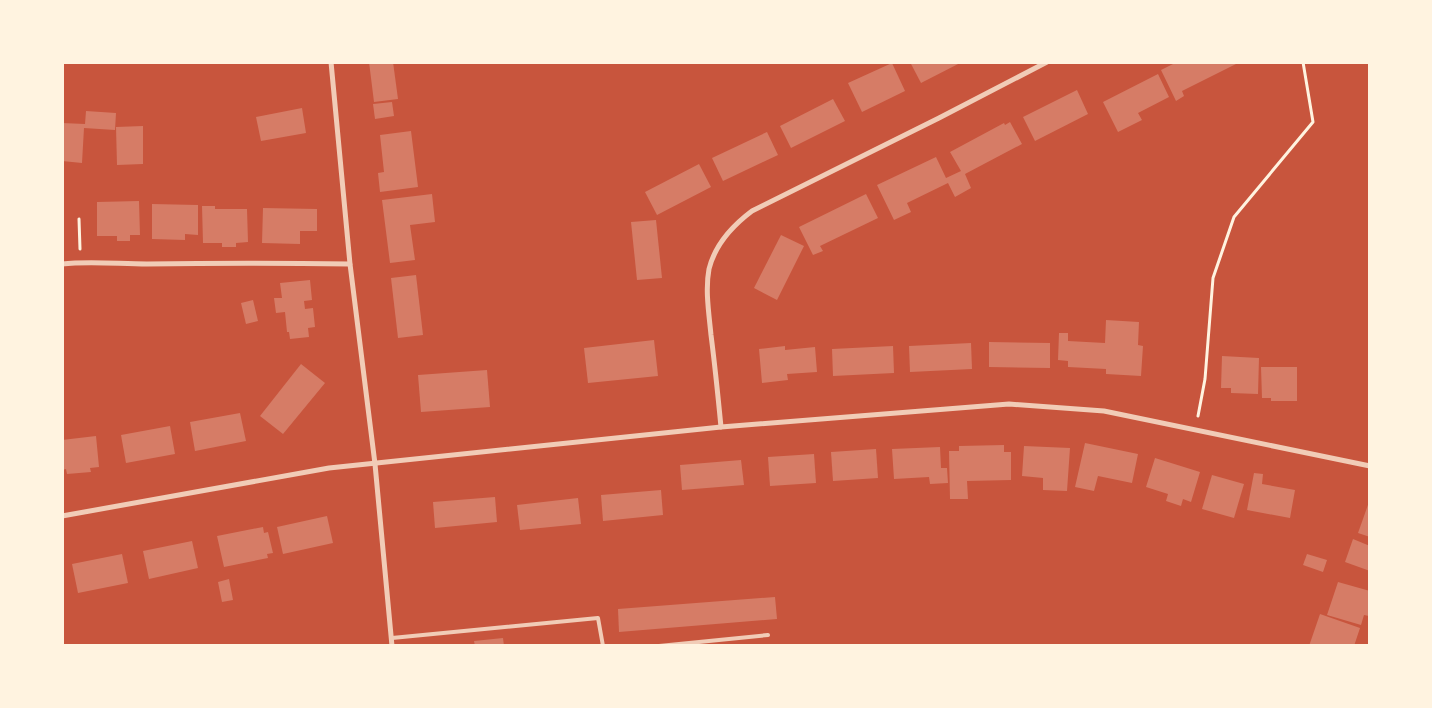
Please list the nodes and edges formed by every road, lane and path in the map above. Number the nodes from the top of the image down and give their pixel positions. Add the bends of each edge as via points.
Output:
1 (331, 62) edge
2 (1047, 62) edge
3 (1303, 62) edge
4 (79, 219) dead end
5 (81, 262) junction
6 (62, 264) edge
7 (350, 264) junction
8 (721, 427) junction
9 (1196, 429) junction
10 (375, 464) junction
11 (1370, 466) edge
12 (62, 516) edge
13 (768, 635) dead end
14 (392, 638) junction
15 (392, 646) edge
16 (603, 646) edge
17 (659, 646) edge

1 - 7 street
2 - 8 street via 752,211 729,231 710,268 708,284
3 - 9 path via 1313,122 1234,217 1213,278 1205,379
4 - 5 path
5 - 6 street
5 - 7 street
7 - 10 street
8 - 9 street via 1009,404 1104,411
8 - 10 street
9 - 11 street
10 - 12 street via 329,468
10 - 14 street
13 - 17 lane
14 - 15 street
14 - 16 lane via 598,618

